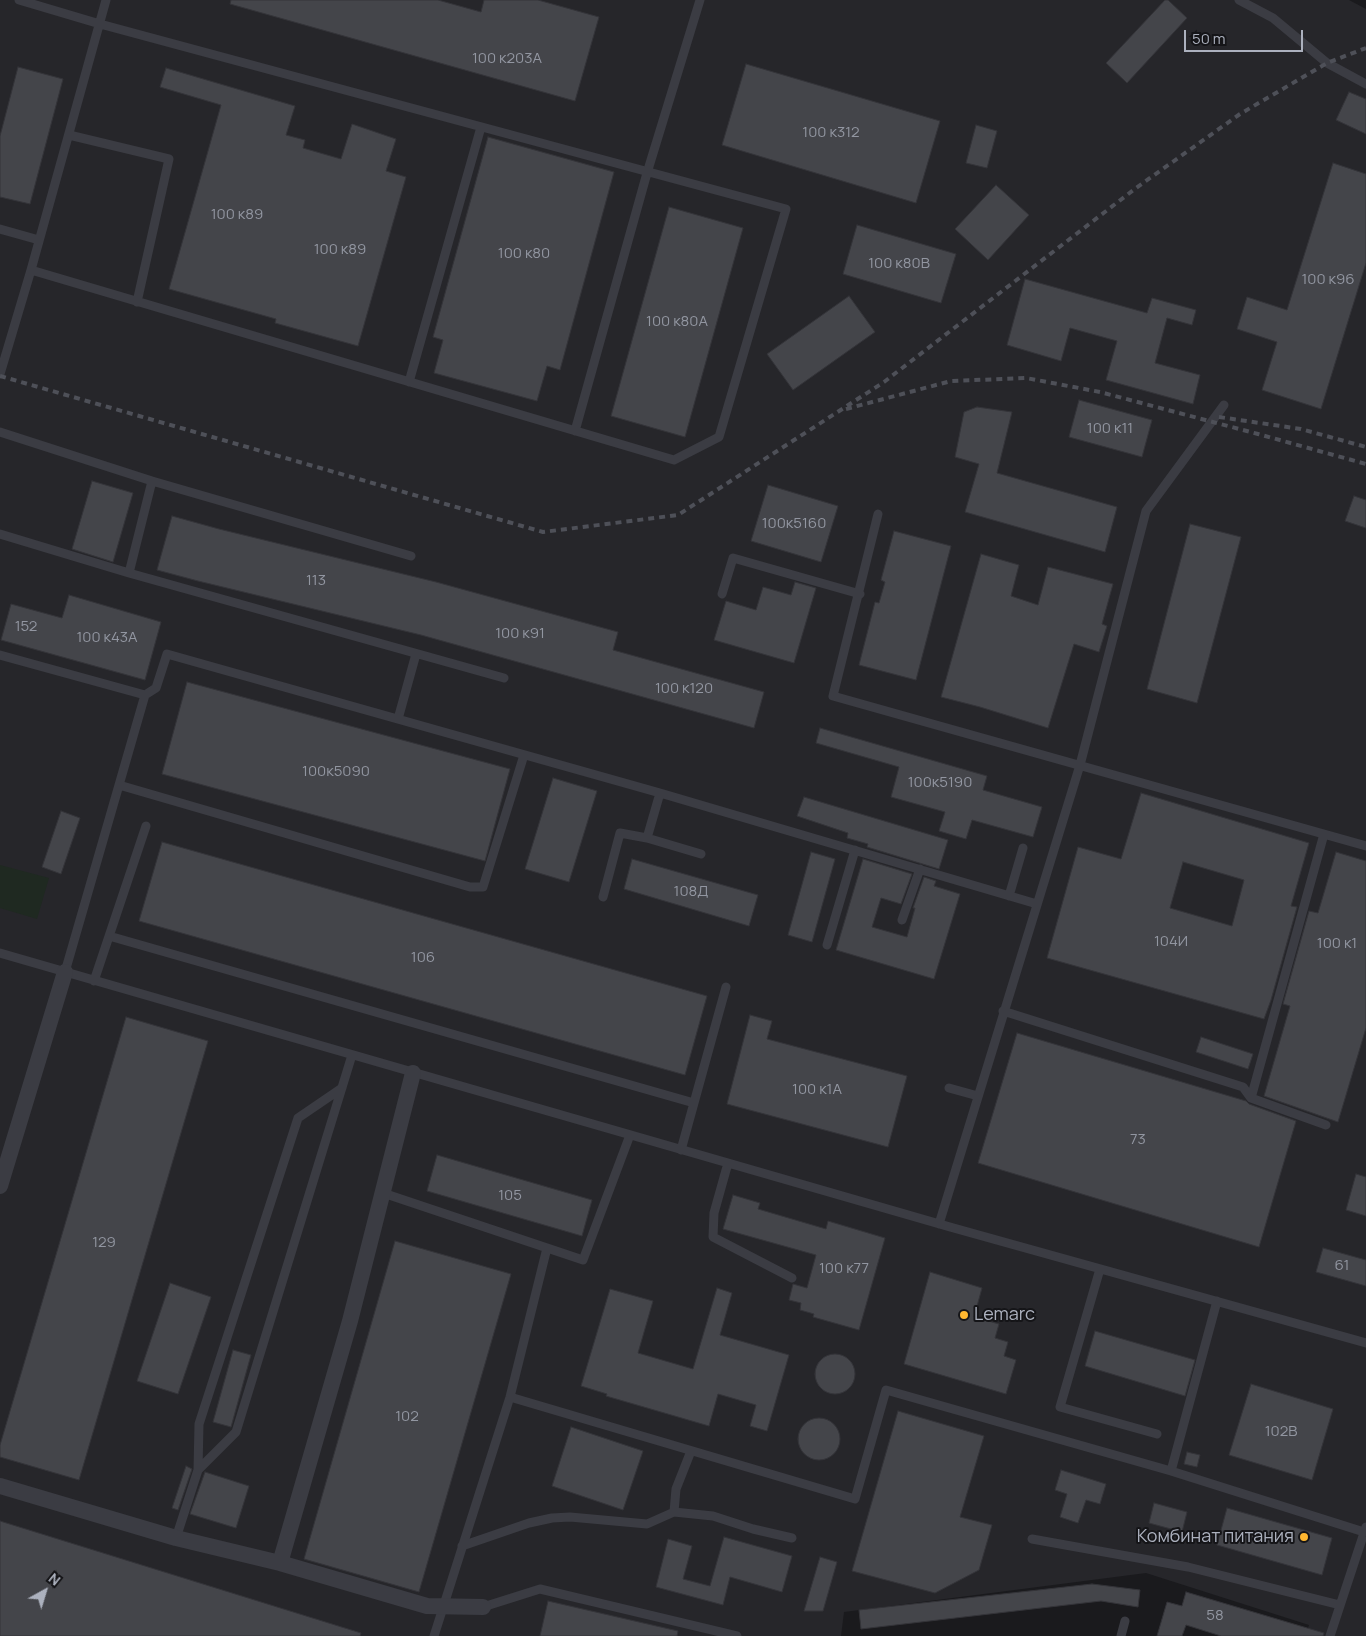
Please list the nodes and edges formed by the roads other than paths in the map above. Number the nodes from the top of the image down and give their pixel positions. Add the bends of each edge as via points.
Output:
1 (19, 0) edge
2 (106, 0) edge
3 (700, 0) edge
4 (1239, 0) edge
5 (100, 24) junction
6 (1366, 84) edge
7 (481, 128) junction
8 (69, 136) junction
9 (648, 173) junction
10 (0, 229) edge
11 (39, 240) junction
12 (31, 270) junction
13 (137, 302) junction
14 (0, 374) edge
15 (409, 382) junction
16 (1224, 405) dead end
17 (575, 431) junction
18 (0, 432) edge
19 (152, 481) junction
20 (878, 514) dead end
21 (0, 534) edge
22 (412, 556) dead end
23 (129, 573) junction
24 (722, 594) dead end
25 (860, 594) junction
26 (0, 654) edge
27 (416, 654) junction
28 (504, 678) dead end
29 (145, 696) junction
30 (398, 719) junction
31 (524, 754) junction
32 (1080, 765) junction
33 (119, 785) junction
34 (660, 793) junction
35 (146, 826) dead end
36 (1324, 834) junction
37 (647, 838) junction
38 (1366, 846) edge
39 (1023, 848) dead end
40 (855, 850) junction
41 (701, 854) dead end
42 (920, 869) junction
43 (1009, 896) junction
44 (603, 897) dead end
45 (1037, 904) junction
46 (902, 920) dead end
47 (109, 936) junction
48 (827, 945) dead end
49 (0, 953) edge
50 (65, 972) junction
51 (94, 981) junction
52 (726, 987) dead end
53 (1004, 1011) junction
54 (352, 1055) junction
55 (413, 1072) junction
56 (342, 1088) junction
57 (949, 1088) dead end
58 (978, 1096) junction
59 (1251, 1098) junction
60 (694, 1103) junction
61 (1326, 1125) dead end
62 (630, 1135) junction
63 (681, 1150) junction
64 (728, 1163) junction
65 (0, 1186) edge
66 (383, 1193) junction
67 (939, 1224) junction
68 (547, 1248) junction
69 (1100, 1269) junction
70 (792, 1278) dead end
71 (1217, 1301) junction
72 (1366, 1343) edge
73 (510, 1397) junction
74 (1157, 1434) dead end
75 (691, 1451) junction
76 (198, 1470) junction
77 (1171, 1471) junction
78 (0, 1486) edge
79 (674, 1512) junction
80 (1365, 1529) edge
81 (176, 1538) junction
82 (792, 1538) dead end
83 (1032, 1539) dead end
84 (1363, 1544) edge
85 (462, 1546) junction
86 (280, 1563) junction
87 (1340, 1605) junction
88 (443, 1606) junction
89 (483, 1607) joint
90 (1125, 1621) dead end
91 (434, 1636) edge
92 (737, 1636) edge
93 (1121, 1636) edge
94 (1330, 1636) edge

1 - 5 lane
2 - 5 lane
3 - 9 lane
4 - 6 lane via 1272,18 1326,62
5 - 7 lane
5 - 8 lane
7 - 9 lane
7 - 15 lane
8 - 11 lane
8 - 13 lane via 169,159
9 - 17 lane
9 - 17 lane via 786,209 719,437 674,460
10 - 11 lane
11 - 12 lane
12 - 13 lane
12 - 14 lane
13 - 15 lane
15 - 17 lane
16 - 32 lane via 1146,511
18 - 19 lane
19 - 22 lane
19 - 23 lane
20 - 25 lane
21 - 23 lane
23 - 27 lane
24 - 25 lane via 733,558
25 - 32 lane via 833,696
26 - 29 lane
27 - 28 lane
27 - 30 lane
29 - 30 lane via 156,688 167,654
29 - 33 lane
30 - 31 lane
31 - 33 lane via 483,888 470,887
31 - 34 lane
32 - 36 lane
32 - 45 lane
33 - 50 lane
34 - 37 lane
34 - 40 lane
35 - 47 lane
36 - 38 lane
36 - 59 lane
37 - 41 lane
37 - 44 lane via 620,833
39 - 43 lane
40 - 42 lane
40 - 48 lane
42 - 43 lane
42 - 46 lane
43 - 45 lane
45 - 53 lane
47 - 51 lane
47 - 60 lane
49 - 50 lane
50 - 51 lane
50 - 65 street
51 - 54 lane
52 - 60 lane
53 - 58 lane
53 - 59 lane via 1243,1087
54 - 55 lane
54 - 56 lane
55 - 62 lane
55 - 66 street
56 - 76 lane via 236,1432
56 - 76 lane via 298,1118 199,1424
57 - 58 lane
58 - 67 lane
59 - 61 lane
60 - 63 lane
62 - 63 lane
62 - 68 lane via 583,1260
63 - 64 lane
64 - 67 lane
64 - 70 lane via 714,1213 713,1237
66 - 68 lane
66 - 86 street via 350,1321
67 - 69 lane
68 - 73 lane
69 - 71 lane
69 - 74 lane via 1060,1407
71 - 72 lane
71 - 77 lane
73 - 75 lane
73 - 85 lane
75 - 77 lane via 855,1500 886,1390
75 - 79 lane via 676,1489
76 - 81 lane
77 - 80 lane
78 - 81 street
79 - 82 lane via 713,1516
79 - 85 lane via 647,1524 552,1518
80 - 84 lane
81 - 86 street
83 - 87 lane via 1188,1567
84 - 87 lane
85 - 88 lane
86 - 88 street via 427,1606
87 - 94 lane
88 - 89 street
88 - 91 lane
89 - 92 lane via 540,1589
90 - 93 lane

